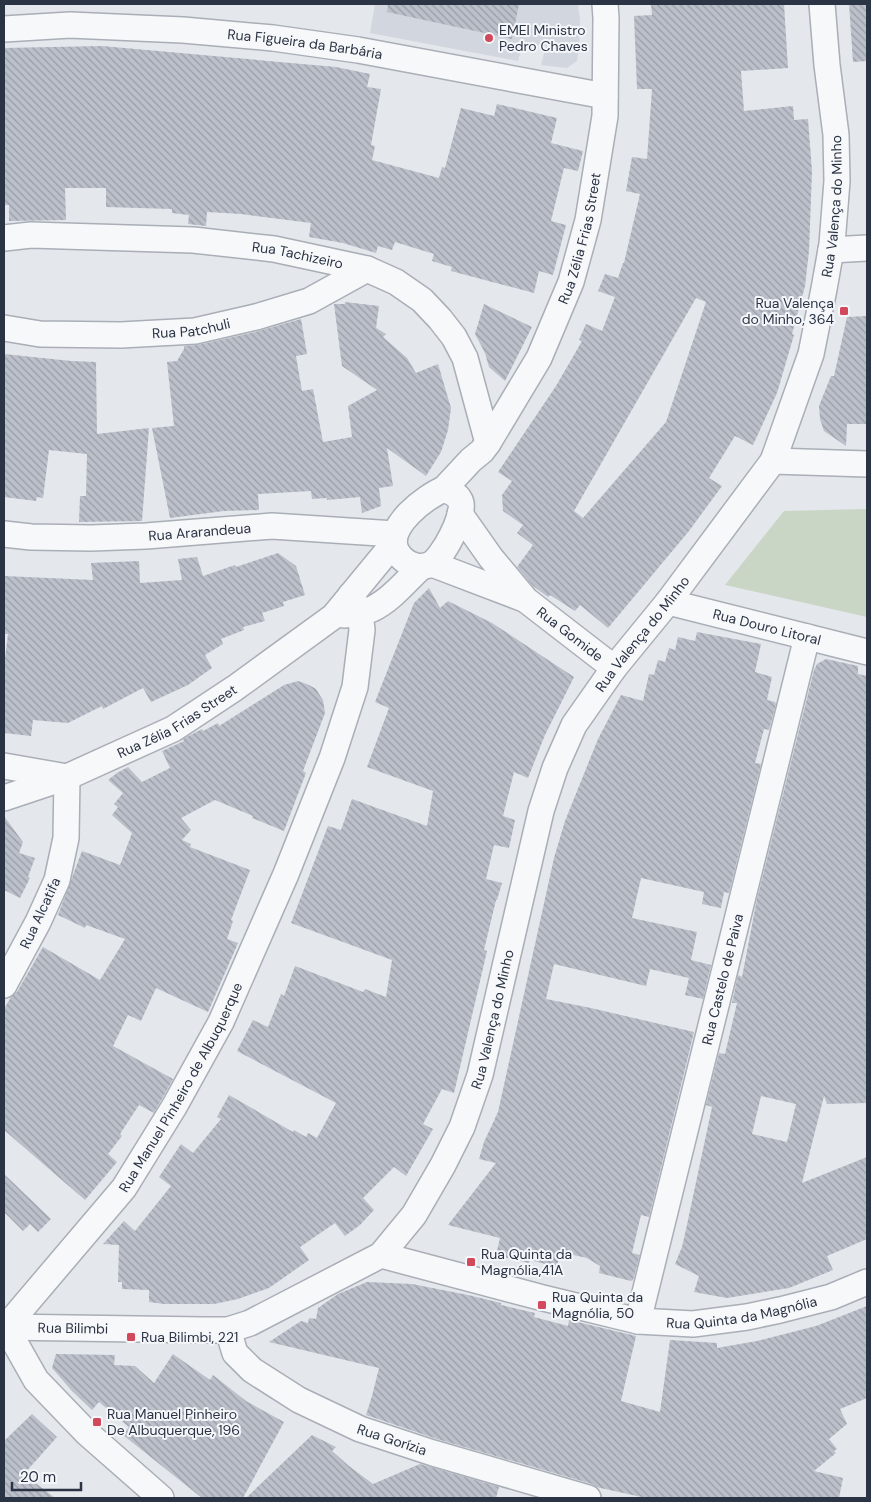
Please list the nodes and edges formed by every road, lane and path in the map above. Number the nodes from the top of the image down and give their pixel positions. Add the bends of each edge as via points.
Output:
1 (605, 4) edge
2 (822, 4) edge
3 (4, 29) edge
4 (605, 96) junction
5 (4, 238) edge
6 (867, 248) edge
7 (831, 250) junction
8 (367, 269) junction
9 (4, 328) edge
10 (485, 447) junction
11 (773, 461) junction
12 (867, 464) edge
13 (455, 502) junction
14 (4, 534) edge
15 (394, 539) junction
16 (426, 565) junction
17 (526, 600) junction
18 (668, 602) junction
19 (356, 604) junction
20 (808, 637) junction
21 (867, 652) edge
22 (614, 668) junction
23 (4, 766) edge
24 (67, 777) junction
25 (4, 798) edge
26 (4, 985) edge
27 (381, 1255) junction
28 (867, 1282) edge
29 (638, 1320) junction
30 (5, 1327) edge
31 (228, 1330) junction
32 (556, 1493) edge
33 (161, 1498) edge
34 (588, 1498) edge

1 - 4 street, Rua Zélia Frias Street
2 - 7 street, Rua Valença do Minho via 838,181
3 - 4 street, Rua Figueira da Barbária via 70,25 273,38 358,50
4 - 10 street, Rua Zélia Frias Street via 588,220 571,282 538,358
5 - 8 street, Rua Tachizeiro via 31,235 193,240 274,249
6 - 7 street
7 - 11 street, Rua Valença do Minho via 811,354
8 - 9 street, Rua Patchuli via 309,301 195,331 121,335 40,334
8 - 10 street, Rua Tachizeiro via 396,282 422,300 454,337 465,358
10 - 13 street, Rua Zélia Frias Street via 471,460
11 - 12 street
11 - 18 street, Rua Valença do Minho
13 - 15 street via 427,498 405,519
13 - 16 street via 457,524 444,550
13 - 17 street, Rua Gomide via 491,558
14 - 15 street, Rua Ararandeua via 91,538 272,526
15 - 16 street via 404,560
15 - 19 street, Rua Zélia Frias Street
16 - 17 street, Rua Gomide
16 - 19 street, Rua Zélia Frias Street via 373,608
17 - 22 street, Rua Gomide
18 - 20 street, Rua Douro Litoral
18 - 22 street, Rua Valença do Minho
19 - 24 street, Rua Zélia Frias Street via 173,729
19 - 30 street, Rua Manuel Pinheiro de Albuquerque via 362,630 355,687 332,758 286,874 221,1022 124,1188
20 - 21 street, Rua Douro Litoral
20 - 29 street, Rua Castelo de Paiva
22 - 27 street, Rua Valença do Minho via 574,726 541,810 480,1075 462,1127 414,1215
23 - 24 street
24 - 25 street, Rua Zélia Frias Street
24 - 26 street, Rua Alcatifa via 66,838 57,880
27 - 29 street, Rua Quinta da Magnólia
27 - 31 street, Rua Bilimbi via 250,1323
28 - 29 street, Rua Quinta da Magnólia via 830,1297 747,1317 693,1324
30 - 31 street, Rua Bilimbi
30 - 33 street via 36,1380 87,1433
31 - 32 street, Rua Gorízia via 235,1352 252,1370 300,1400 360,1429
32 - 34 street, Rua Gorízia

